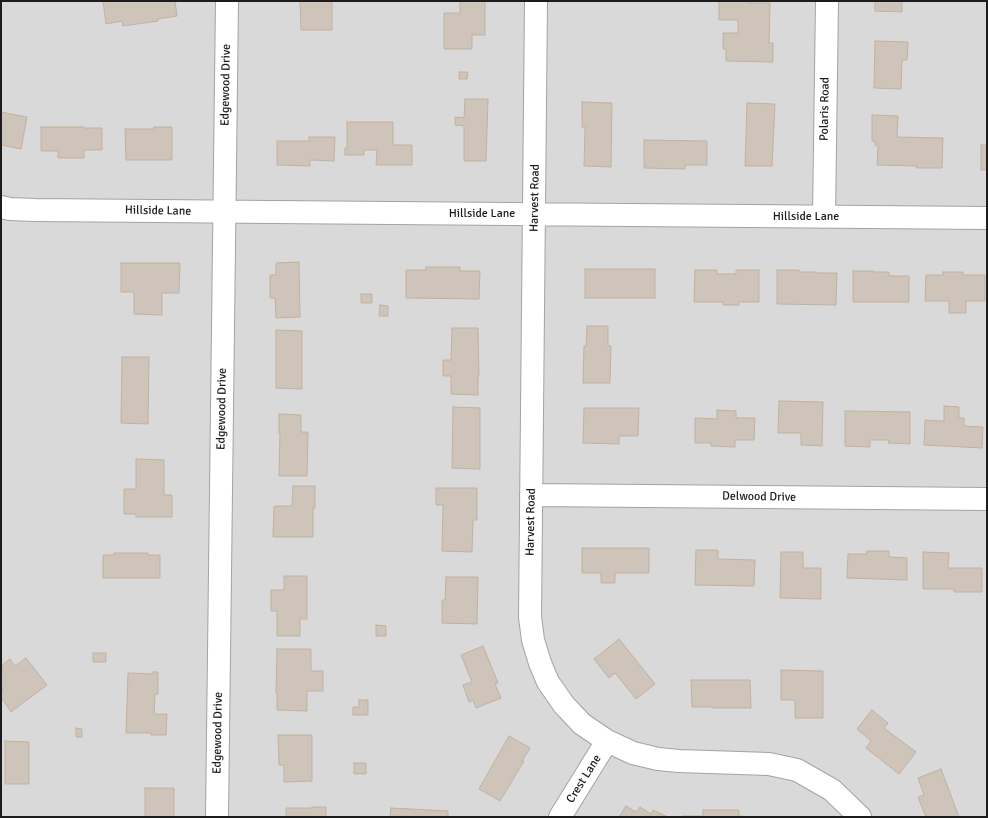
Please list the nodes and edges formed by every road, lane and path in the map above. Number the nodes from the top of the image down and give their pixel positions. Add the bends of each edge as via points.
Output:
1 (227, 1) edge
2 (536, 1) edge
3 (827, 1) edge
4 (1, 207) edge
5 (224, 212) junction
6 (535, 214) junction
7 (824, 217) junction
8 (987, 218) edge
9 (531, 495) junction
10 (987, 499) edge
11 (607, 741) junction
12 (217, 817) edge
13 (560, 817) edge
14 (860, 817) edge

1 - 5 street, Edgewood Drive
2 - 6 street, Harvest Road
3 - 7 street, Polaris Road
4 - 5 street, Hillside Lane via 35,210
5 - 6 street, Hillside Lane
5 - 12 street, Edgewood Drive
6 - 7 street, Hillside Lane
6 - 9 street, Harvest Road
7 - 8 street, Hillside Lane
9 - 10 street, Delwood Drive
9 - 11 street, Harvest Road via 530,617 540,663 548,682 564,705 582,724
11 - 13 street, Crest Lane
11 - 14 street, Harvest Road via 633,753 658,759 769,764 797,770 832,790

